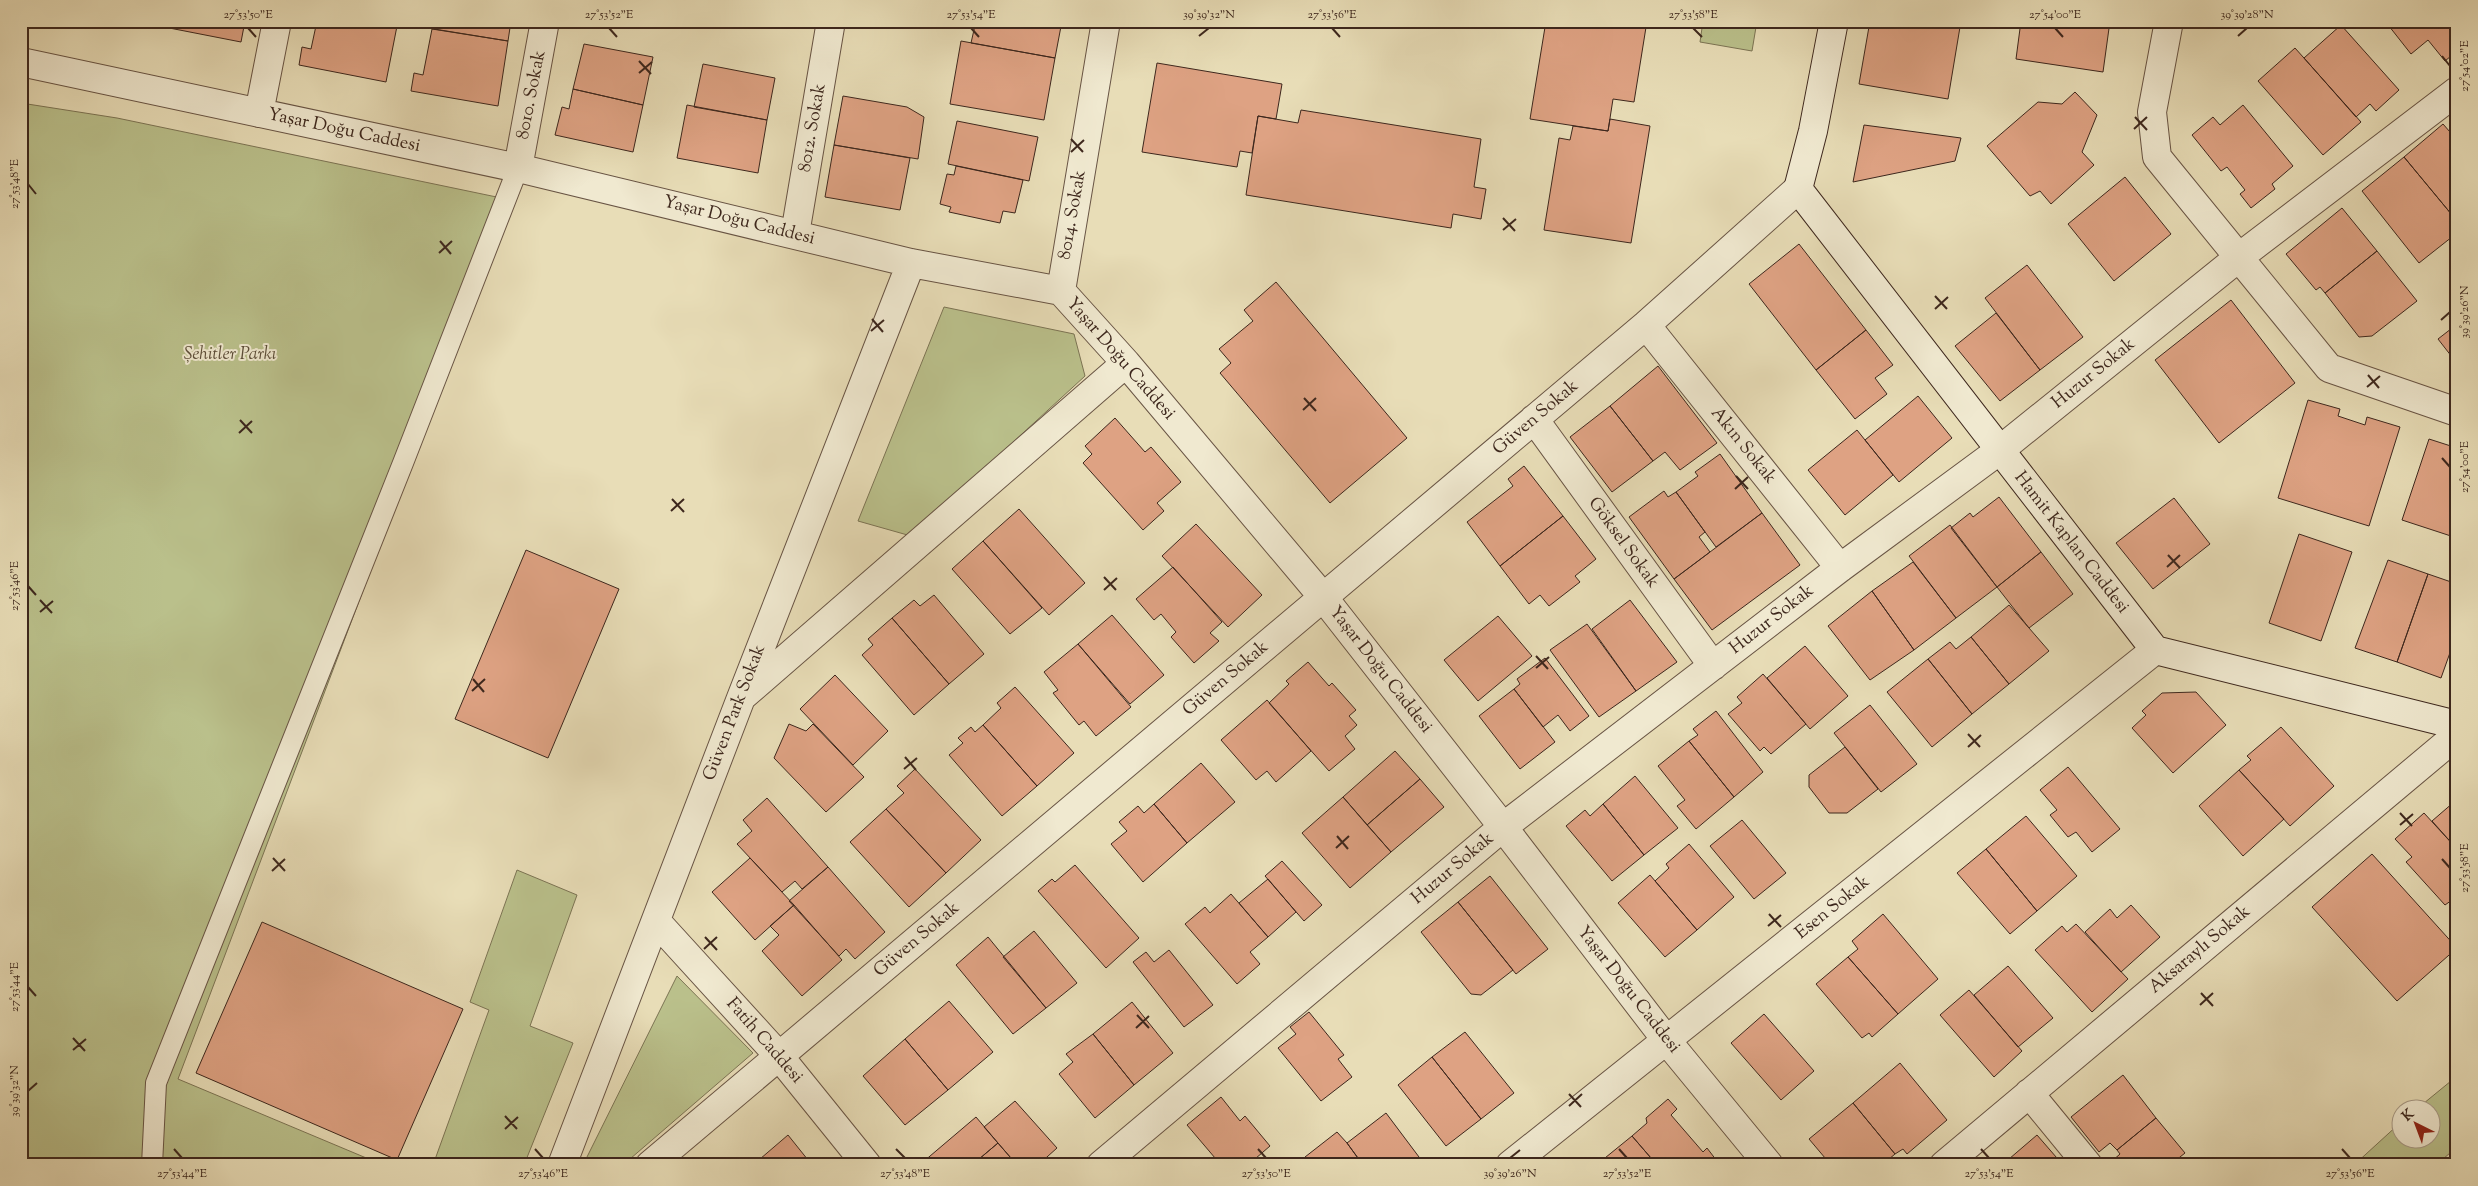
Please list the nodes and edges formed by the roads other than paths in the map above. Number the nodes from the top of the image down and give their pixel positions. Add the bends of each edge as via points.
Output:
1 (277, 21) edge
2 (545, 21) edge
3 (831, 21) edge
4 (1106, 21) edge
5 (1834, 21) edge
6 (2169, 21) edge
7 (21, 62) edge
8 (2457, 91) edge
9 (259, 113) junction
10 (518, 168) junction
11 (1798, 189) junction
12 (795, 234) junction
13 (2238, 258) junction
14 (911, 263) junction
15 (1061, 291) junction
16 (1646, 325) junction
17 (1126, 363) junction
18 (2457, 412) edge
19 (1534, 419) junction
20 (2000, 450) junction
21 (1840, 568) junction
22 (1323, 597) junction
23 (2155, 650) junction
24 (1712, 666) junction
25 (741, 698) junction
26 (2457, 725) edge
27 (2457, 735) edge
28 (1503, 827) junction
29 (656, 921) junction
30 (1667, 1041) junction
31 (780, 1056) junction
32 (2029, 1093) junction
33 (152, 1165) edge
34 (562, 1165) edge
35 (650, 1165) edge
36 (867, 1165) edge
37 (1101, 1165) edge
38 (1510, 1165) edge
39 (1769, 1165) edge
40 (1944, 1165) edge
41 (2088, 1165) edge

1 - 9 street
2 - 10 street, 8010. Sokak
3 - 12 street, 8012. Sokak
4 - 15 street, 8014. Sokak
5 - 11 street via 1814,131
6 - 13 street via 2152,112 2157,157
7 - 9 street, Yaşar Doğu Caddesi
8 - 13 street, Huzur Sokak
9 - 10 street, Yaşar Doğu Caddesi
10 - 12 street, Yaşar Doğu Caddesi
10 - 33 lane via 156,1083
11 - 16 street, Güven Sokak
11 - 20 street, Hamit Kaplan Caddesi
12 - 14 street, Yaşar Doğu Caddesi
13 - 18 street via 2329,368
13 - 20 street, Huzur Sokak
14 - 15 street, Yaşar Doğu Caddesi
14 - 25 street, Güven Park Sokak
15 - 17 street, Yaşar Doğu Caddesi
16 - 19 street, Güven Sokak
16 - 21 street, Akın Sokak
17 - 22 street, Yaşar Doğu Caddesi
17 - 25 street
19 - 22 street, Güven Sokak
19 - 24 street, Göksel Sokak
20 - 21 street, Huzur Sokak
20 - 23 street, Hamit Kaplan Caddesi
21 - 24 street, Huzur Sokak
22 - 28 street, Yaşar Doğu Caddesi
22 - 31 street, Güven Sokak
23 - 26 street
23 - 30 street, Esen Sokak
24 - 28 street, Huzur Sokak
25 - 29 street, Güven Park Sokak
27 - 32 street, Aksaraylı Sokak
28 - 30 street, Yaşar Doğu Caddesi
28 - 37 street, Huzur Sokak
29 - 31 street, Fatih Caddesi
29 - 34 street, Güven Park Sokak
30 - 38 street, Esen Sokak
30 - 39 street, Yaşar Doğu Caddesi
31 - 35 street, Güven Sokak
31 - 36 street, Fatih Caddesi
32 - 40 street, Aksaraylı Sokak
32 - 41 street

